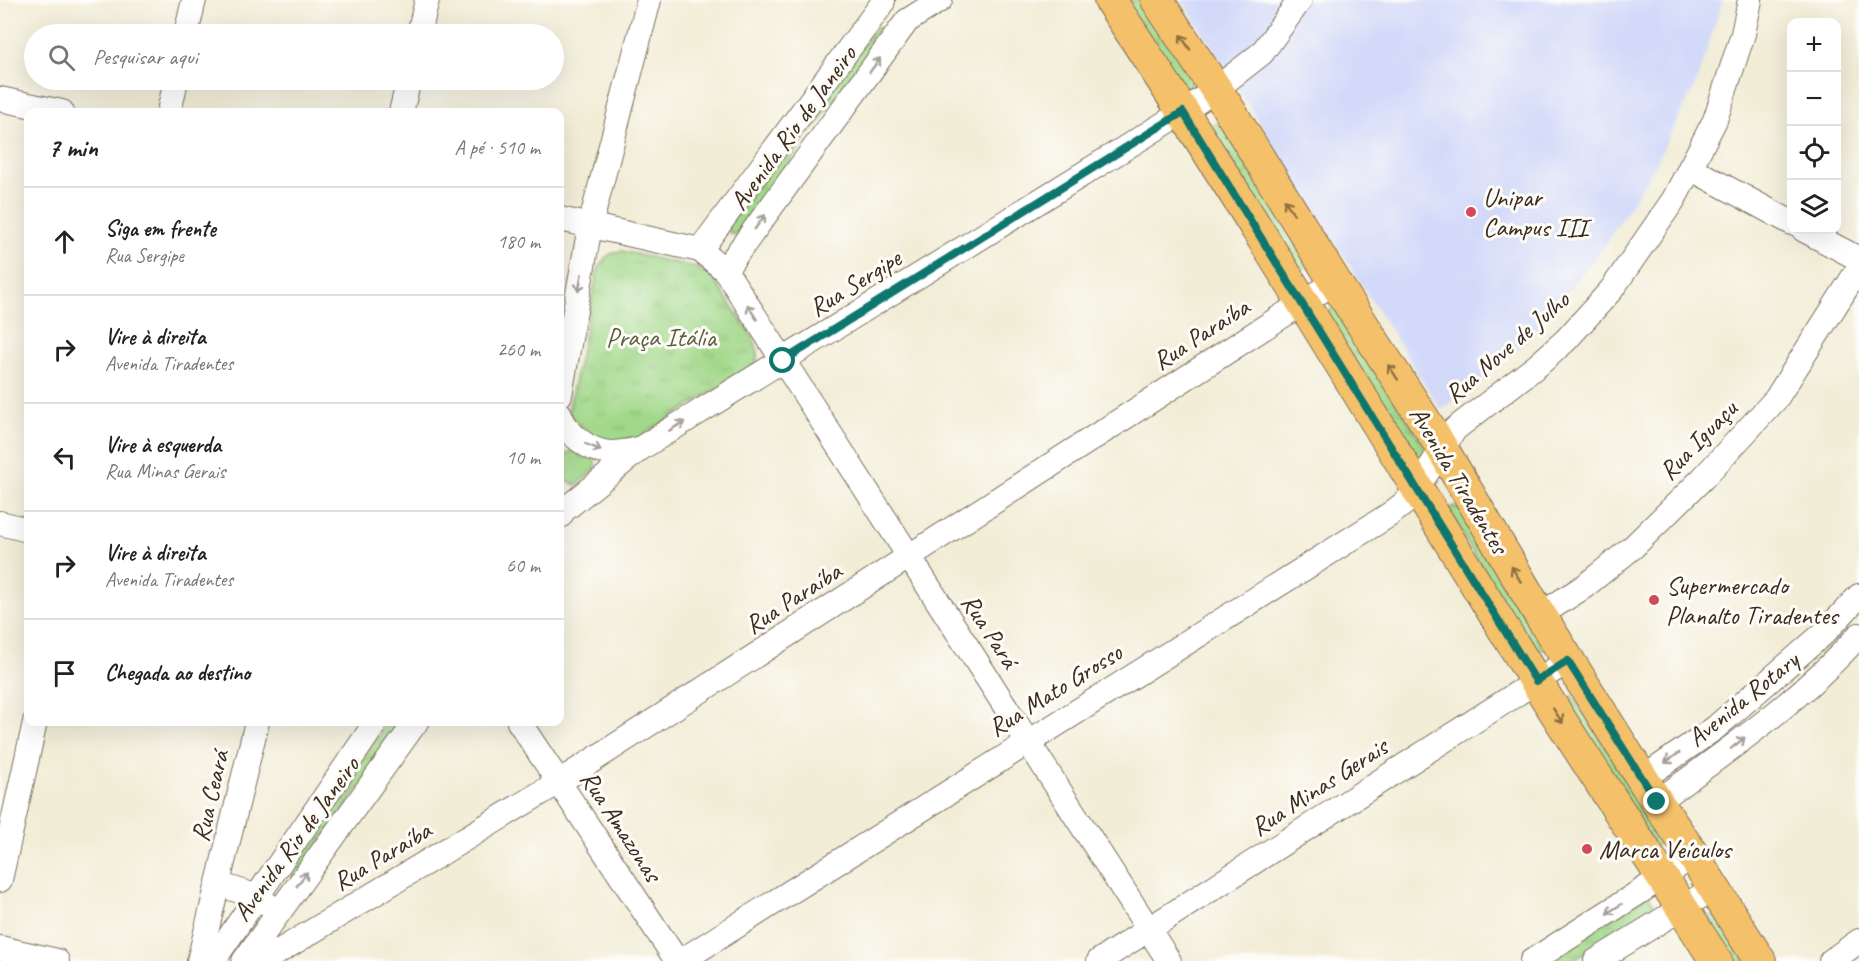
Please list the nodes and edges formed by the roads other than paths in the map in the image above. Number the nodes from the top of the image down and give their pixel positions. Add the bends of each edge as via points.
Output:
1 (194, 0) edge
2 (427, 0) edge
3 (649, 0) edge
4 (940, 0) edge
5 (1110, 0) edge
6 (1157, 0) edge
7 (1300, 0) edge
8 (1750, 0) edge
9 (883, 2) edge
10 (907, 21) junction
11 (188, 24) edge
12 (421, 24) edge
13 (1216, 89) junction
14 (174, 90) edge
15 (406, 90) edge
16 (0, 99) edge
17 (43, 108) edge
18 (170, 108) edge
19 (402, 108) edge
20 (1183, 112) junction
21 (1690, 168) junction
22 (564, 220) edge
23 (1787, 221) edge
24 (590, 226) junction
25 (1812, 234) edge
26 (700, 250) junction
27 (1859, 259) edge
28 (1859, 268) edge
29 (725, 270) junction
30 (1335, 282) junction
31 (1303, 303) junction
32 (783, 361) junction
33 (564, 372) edge
34 (564, 425) edge
35 (641, 448) junction
36 (1441, 448) junction
37 (1417, 488) junction
38 (564, 510) edge
39 (0, 524) edge
40 (24, 529) edge
41 (909, 557) junction
42 (1859, 596) edge
43 (1540, 615) junction
44 (1859, 635) edge
45 (1568, 661) junction
46 (1536, 681) junction
47 (34, 726) edge
48 (256, 726) edge
49 (373, 726) edge
50 (413, 726) edge
51 (522, 726) edge
52 (1028, 741) junction
53 (559, 782) junction
54 (1650, 790) junction
55 (1694, 855) junction
56 (1663, 877) junction
57 (0, 880) edge
58 (218, 884) junction
59 (1714, 888) junction
60 (258, 897) junction
61 (1683, 908) junction
62 (279, 911) junction
63 (1149, 930) junction
64 (309, 934) junction
65 (1859, 941) edge
66 (0, 948) edge
67 (57, 961) edge
68 (199, 961) edge
69 (213, 961) edge
70 (244, 961) edge
71 (263, 961) edge
72 (679, 961) edge
73 (1100, 961) edge
74 (1169, 961) edge
75 (1532, 961) edge
76 (1596, 961) edge
77 (1716, 961) edge
78 (1760, 961) edge
79 (1831, 961) edge

1 - 11 street
2 - 12 street
3 - 24 street
4 - 10 street
5 - 20 main road, Avenida Tiradentes
13 -> 6 main road, Avenida Tiradentes
7 - 13 street, Rua Sergipe via 1262,52
8 - 21 street, Rua Nove de Julho via 1715,120
9 - 10 street
9 - 26 street, Avenida Rio de Janeiro
29 -> 10 street, Avenida Rio de Janeiro
13 - 20 street, Rua Sergipe
30 -> 13 main road, Avenida Tiradentes
14 - 18 street
15 - 19 street
16 - 17 street
20 - 31 main road, Avenida Tiradentes
20 - 32 street, Rua Sergipe
21 - 23 street
21 - 36 street, Rua Nove de Julho via 1674,199 1597,306 1566,340 1455,429
22 - 24 street
24 - 26 street
24 -> 33 street
25 - 27 street
26 - 29 street, Rua Pará
28 - 43 street, Rua Iguaçu via 1768,408 1633,547 1585,586
32 -> 29 street, Rua Pará
30 - 31 street, Rua Paraíba
36 -> 30 main road, Avenida Tiradentes
31 - 37 main road, Avenida Tiradentes
31 - 41 street, Rua Paraíba
35 -> 32 street, Rua Sergipe
32 - 41 street, Rua Pará
34 -> 35 street via 586,444 609,453
35 - 38 street, Rua Sergipe
36 - 37 street, Rua Mato Grosso
43 -> 36 main road, Avenida Tiradentes
37 - 46 main road, Avenida Tiradentes
37 - 52 street, Rua Mato Grosso via 1389,515
39 - 40 street
41 - 52 street, Rua Pará
41 - 53 street, Rua Paraíba
42 -> 54 street, Avenida Rotary
43 - 45 main road, Avenida Tiradentes
54 -> 44 street, Avenida Rotary via 1731,748 1824,670
45 - 46 street, Rua Minas Gerais
45 - 54 main road, Avenida Tiradentes
46 -> 56 main road, Avenida Tiradentes
46 - 63 street, Rua Minas Gerais
47 - 57 street
48 - 58 street, Rua Ceará
49 - 60 street, Avenida Rio de Janeiro
62 -> 50 street, Avenida Rio de Janeiro
51 - 53 street, Rua Amazonas
52 - 63 street, Rua Pará
52 - 72 street, Rua Mato Grosso
53 - 64 street, Rua Paraíba
53 - 72 street, Rua Amazonas
54 - 55 main road, Avenida Tiradentes
55 - 56 street
55 - 59 main road, Avenida Tiradentes
56 - 61 main road, Avenida Tiradentes
56 -> 75 street
58 - 60 street
58 - 68 street, Rua Ceará
59 - 61 street
59 - 78 main road, Avenida Tiradentes
60 - 62 street
60 - 69 street, Avenida Rio de Janeiro
61 - 76 street
61 - 77 main road, Avenida Tiradentes
62 - 64 street
62 - 70 street, Avenida Rio de Janeiro
63 - 73 street, Rua Minas Gerais
63 - 74 street, Rua Pará
64 - 71 street, Rua Paraíba
65 - 79 street
66 - 67 street

